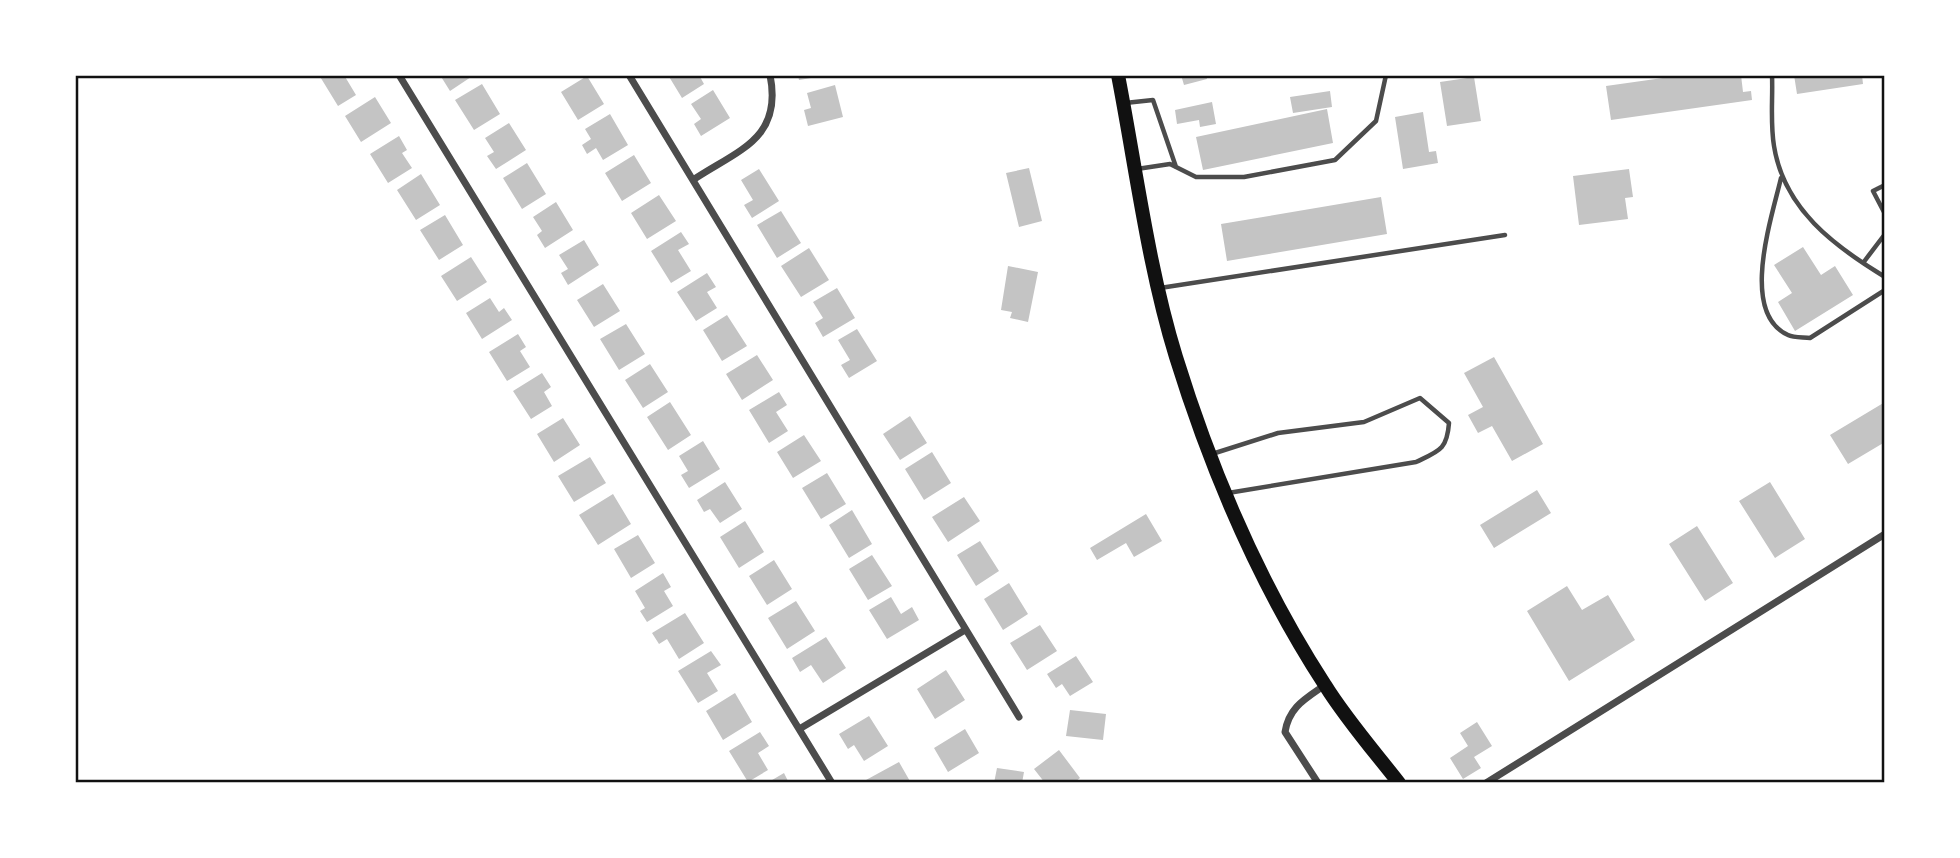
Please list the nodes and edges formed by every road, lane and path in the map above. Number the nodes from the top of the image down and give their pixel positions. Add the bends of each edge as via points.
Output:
1 (399, 75) edge
2 (629, 75) edge
3 (770, 75) edge
4 (1118, 75) edge
5 (1385, 75) edge
6 (1772, 75) edge
7 (1124, 103) junction
8 (1176, 168) junction
9 (1136, 169) junction
10 (1782, 178) junction
11 (693, 180) junction
12 (1885, 184) edge
13 (1885, 214) edge
14 (1885, 234) edge
15 (1505, 235) dead end
16 (1863, 263) junction
17 (1885, 277) edge
18 (1159, 288) junction
19 (1885, 290) edge
20 (1210, 455) junction
21 (1227, 493) junction
22 (1885, 534) edge
23 (965, 630) junction
24 (1325, 685) junction
25 (1019, 717) dead end
26 (801, 728) junction
27 (832, 783) edge
28 (1318, 783) edge
29 (1399, 783) edge
30 (1486, 783) edge

1 - 26 street
2 - 11 street
3 - 11 street via 771,118 758,137
4 - 7 main road
5 - 8 lane via 1376,121 1335,160 1244,177 1196,177
6 - 10 lane via 1773,145
7 - 8 lane via 1153,100
7 - 9 main road
8 - 9 lane via 1170,164
9 - 18 main road
10 - 16 lane via 1814,226
10 - 19 lane via 1762,278 1769,318 1788,335 1810,338
11 - 23 street
12 - 13 lane via 1873,191
14 - 16 lane
15 - 18 lane
16 - 17 lane
18 - 20 main road via 1175,354
20 - 21 main road
20 - 21 lane via 1278,433 1364,422 1420,398 1449,423 1448,441 1416,462
21 - 24 main road via 1269,585
22 - 30 street
23 - 25 street
23 - 26 street
24 - 28 street via 1297,704 1288,716 1285,732
24 - 29 main road
26 - 27 street

